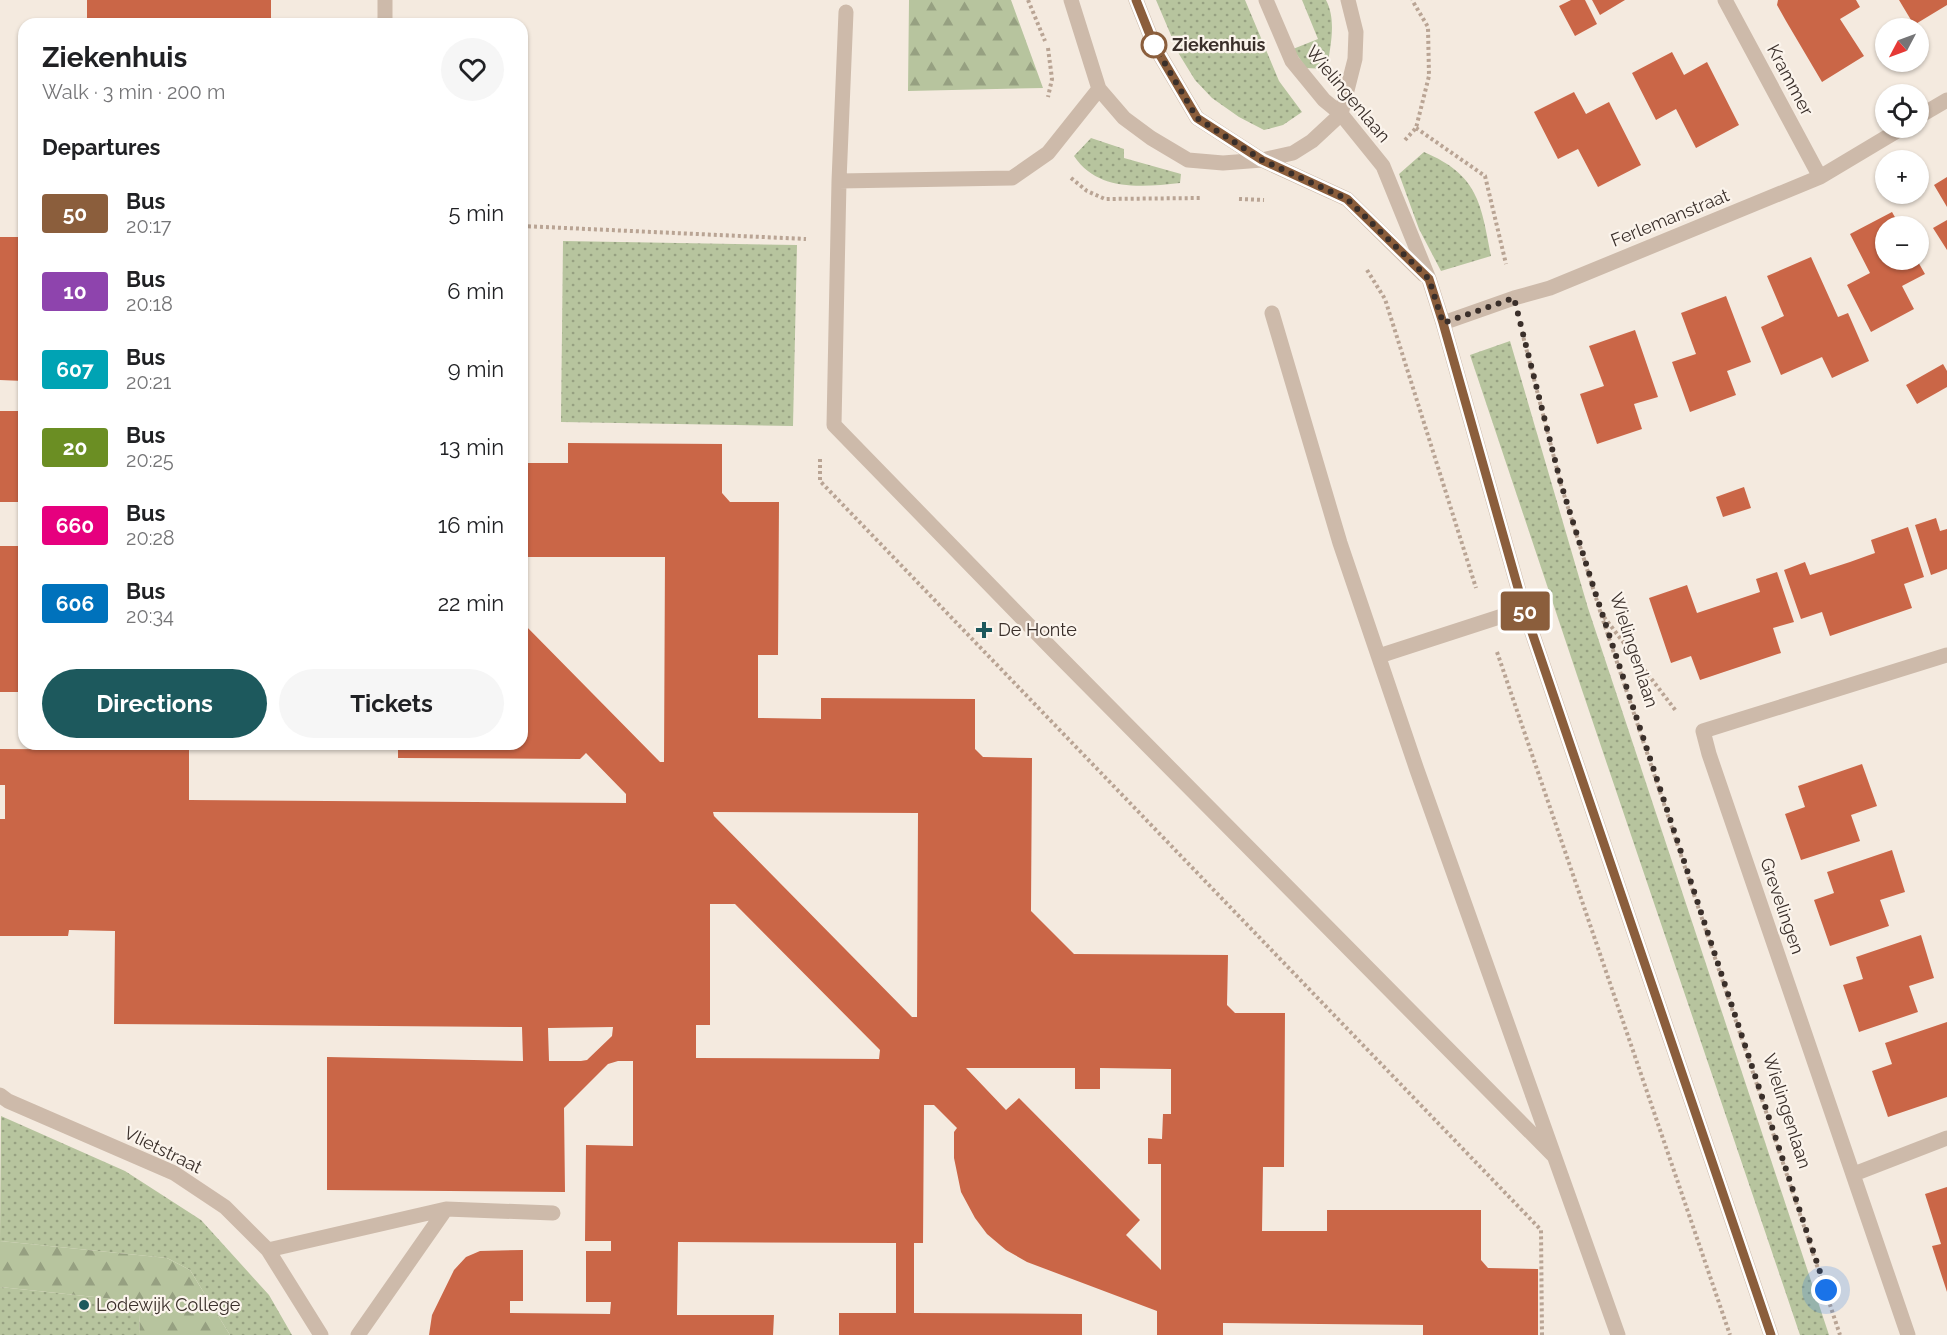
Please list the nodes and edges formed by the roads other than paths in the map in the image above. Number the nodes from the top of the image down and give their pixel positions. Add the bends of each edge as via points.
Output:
1 (385, 0) edge
2 (1071, 0) edge
3 (1136, 0) edge
4 (1266, 0) edge
5 (1348, 0) edge
6 (1725, 0) edge
7 (846, 12) dead end
8 (385, 18) edge
9 (1100, 89) junction
10 (1947, 100) edge
11 (1929, 111) edge
12 (1341, 114) junction
13 (1885, 138) edge
14 (1262, 160) junction
15 (1820, 177) junction
16 (839, 181) junction
17 (1429, 279) junction
18 (1272, 313) dead end
19 (1443, 323) junction
20 (1524, 609) junction
21 (1947, 655) edge
22 (1379, 656) junction
23 (0, 1095) edge
24 (1947, 1138) edge
25 (1554, 1156) junction
26 (1854, 1174) junction
27 (446, 1209) junction
28 (554, 1213) dead end
29 (268, 1250) junction
30 (321, 1335) edge
31 (358, 1335) edge
32 (1617, 1335) edge
33 (1770, 1335) edge
34 (1908, 1335) edge

1 - 8 street
2 - 9 street
3 - 14 street, Wielingenlaan via 1154,45 1197,118
4 - 12 street, Wielingenlaan via 1292,61 1323,100
5 - 12 street via 1356,32 1355,59
6 - 15 street, Krammer
7 - 16 street
9 - 14 street via 1124,118 1188,160
9 - 16 street via 1048,153 1012,178
10 - 11 street
12 - 14 street via 1293,153
12 - 17 street, Wielingenlaan via 1383,166
13 - 15 street, Ferlemanstraat
14 - 17 street, Wielingenlaan via 1347,199
15 - 19 street, Ferlemanstraat via 1550,288
16 - 25 street via 834,425
17 - 19 street, Wielingenlaan
18 - 22 street via 1340,543
19 - 20 street, Wielingenlaan
20 - 22 street
20 - 33 street, Wielingenlaan
21 - 26 street, Grevelingen via 1703,730
22 - 25 street
23 - 29 street, Vlietstraat via 174,1173 225,1207
24 - 26 street
25 - 32 street
26 - 34 street, Grevelingen
27 - 28 street
27 - 29 street
27 - 31 street
29 - 30 street, Vlietstraat

